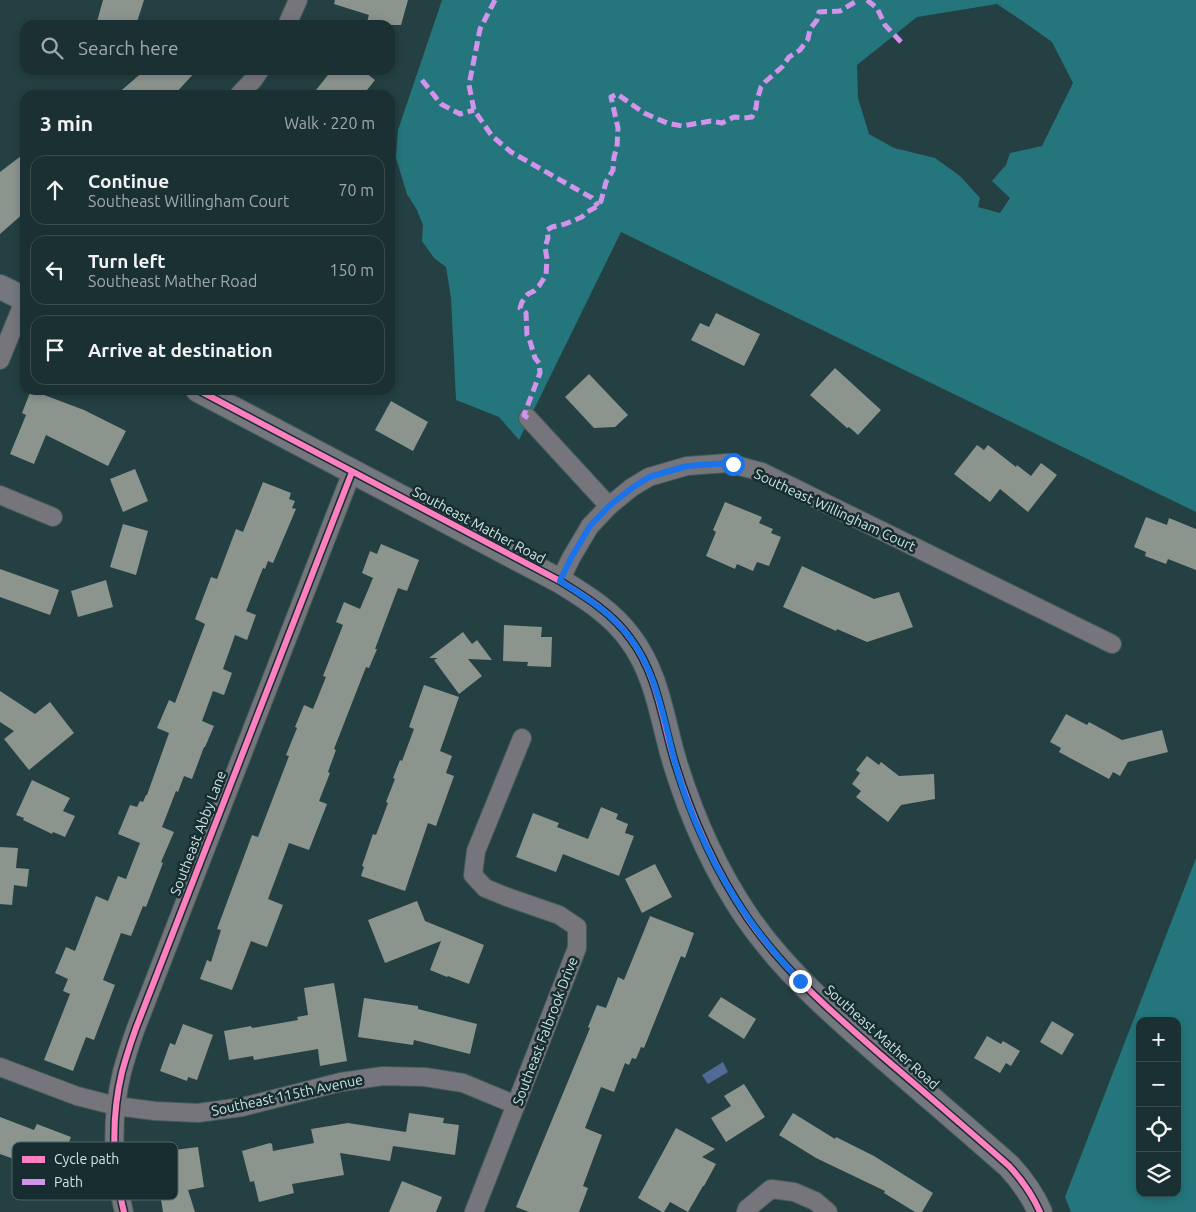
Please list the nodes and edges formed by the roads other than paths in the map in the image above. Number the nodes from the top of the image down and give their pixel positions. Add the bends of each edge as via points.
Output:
1 (298, 0) edge
2 (289, 20) edge
3 (256, 75) edge
4 (244, 90) edge
5 (0, 287) edge
6 (20, 297) edge
7 (20, 311) edge
8 (0, 360) edge
9 (207, 395) edge
10 (528, 418) dead end
11 (352, 472) junction
12 (0, 495) edge
13 (609, 506) junction
14 (53, 517) dead end
15 (560, 581) junction
16 (1112, 644) dead end
17 (522, 738) dead end
18 (0, 1067) edge
19 (516, 1105) junction
20 (116, 1106) junction
21 (115, 1142) edge
22 (474, 1212) edge
23 (746, 1212) edge
24 (828, 1212) edge
25 (1040, 1212) edge

1 - 2 street
3 - 4 street
5 - 6 street
7 - 8 street
9 - 11 street, Southeast Mather Road
10 - 13 street
11 - 15 street, Southeast Mather Road
11 - 20 street, Southeast Abby Lane via 136,1028 122,1071
12 - 14 street
13 - 15 street, Southeast Willingham Court via 590,526
13 - 16 street, Southeast Willingham Court via 649,477 687,466 728,463 762,472
15 - 25 street, Southeast Mather Road via 603,610 641,654 657,692 674,761 699,831 732,894 768,945 800,981 1009,1166 1030,1192
17 - 19 street, Southeast Falbrook Drive via 476,851 473,875 486,888 560,915 577,927 577,948
18 - 20 street, Southeast 115th Avenue via 77,1096
19 - 20 street, Southeast 115th Avenue via 463,1083 383,1076 341,1082 242,1107 198,1113
19 - 22 street, Southeast Falbrook Drive
20 - 21 street, Southeast Abby Lane
23 - 24 street via 771,1189 794,1192 815,1201

